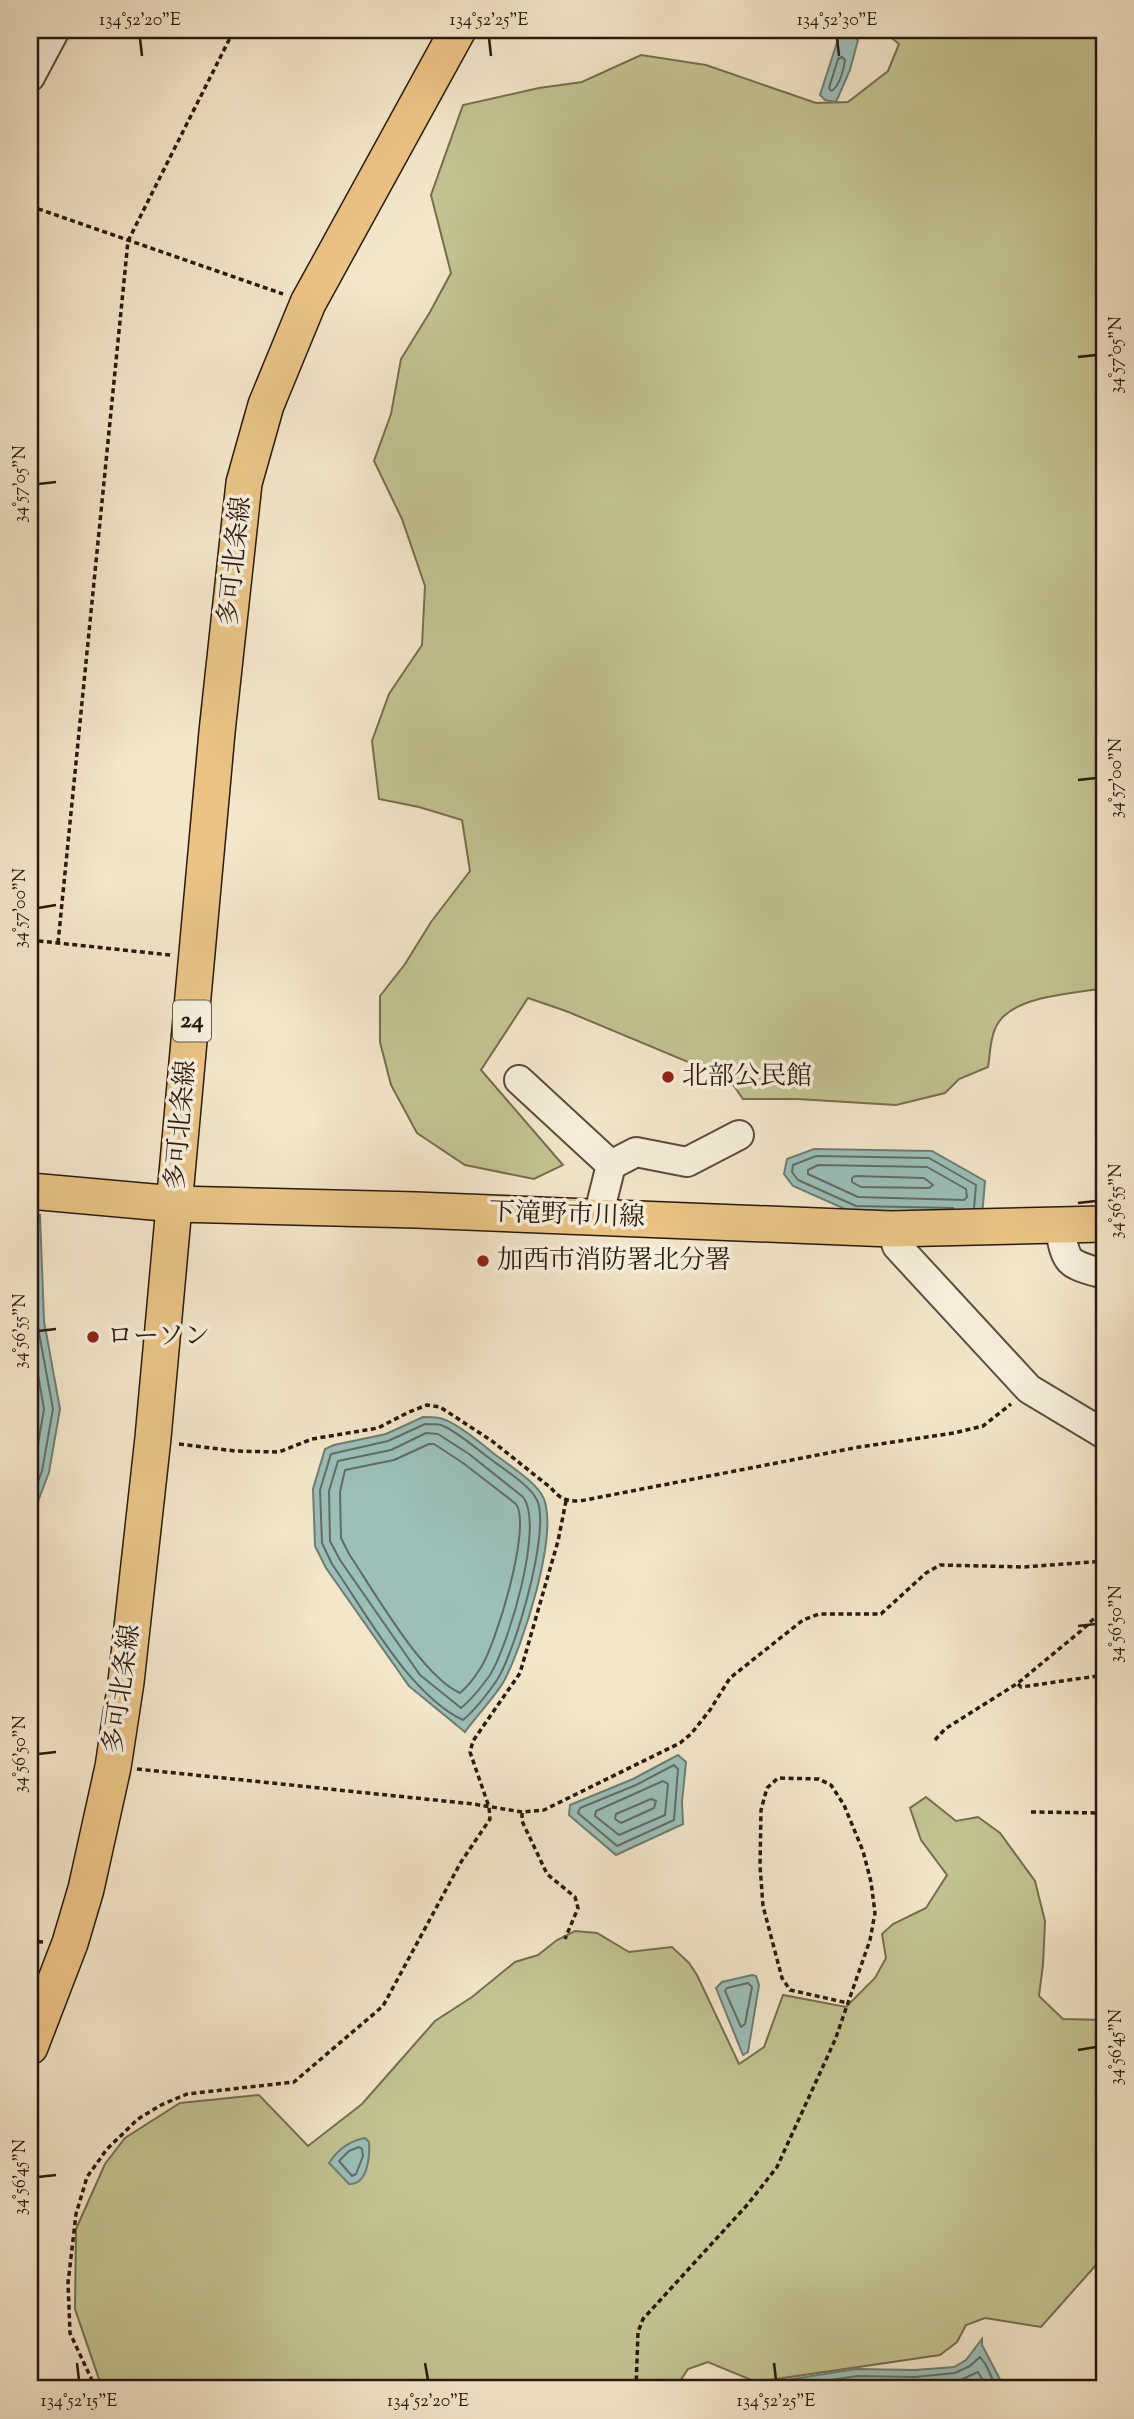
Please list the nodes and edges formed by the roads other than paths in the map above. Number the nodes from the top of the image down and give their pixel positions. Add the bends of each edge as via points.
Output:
1 (55, 30) edge
2 (458, 30) edge
3 (30, 77) edge
4 (519, 1080) dead end
5 (739, 1135) dead end
6 (611, 1165) junction
7 (30, 1191) edge
8 (175, 1204) junction
9 (598, 1217) junction
10 (1088, 1221) edge
11 (891, 1229) junction
12 (1104, 1274) edge
13 (1104, 1434) edge
14 (30, 2047) edge

1 - 3 street
2 - 8 main road, 多可北条線 / 24 via 308,303 266,405 244,483
4 - 6 street
5 - 6 street via 687,1162 636,1152
6 - 9 street
7 - 8 main road, 下滝野市川線
8 - 9 main road, 下滝野市川線
8 - 14 main road, 多可北条線 / 24 via 153,1438 113,1767 83,1900
9 - 11 main road, 下滝野市川線
10 - 11 main road, 下滝野市川線
10 - 12 street via 1065,1255 1073,1265
11 - 13 street via 897,1246 1029,1389

